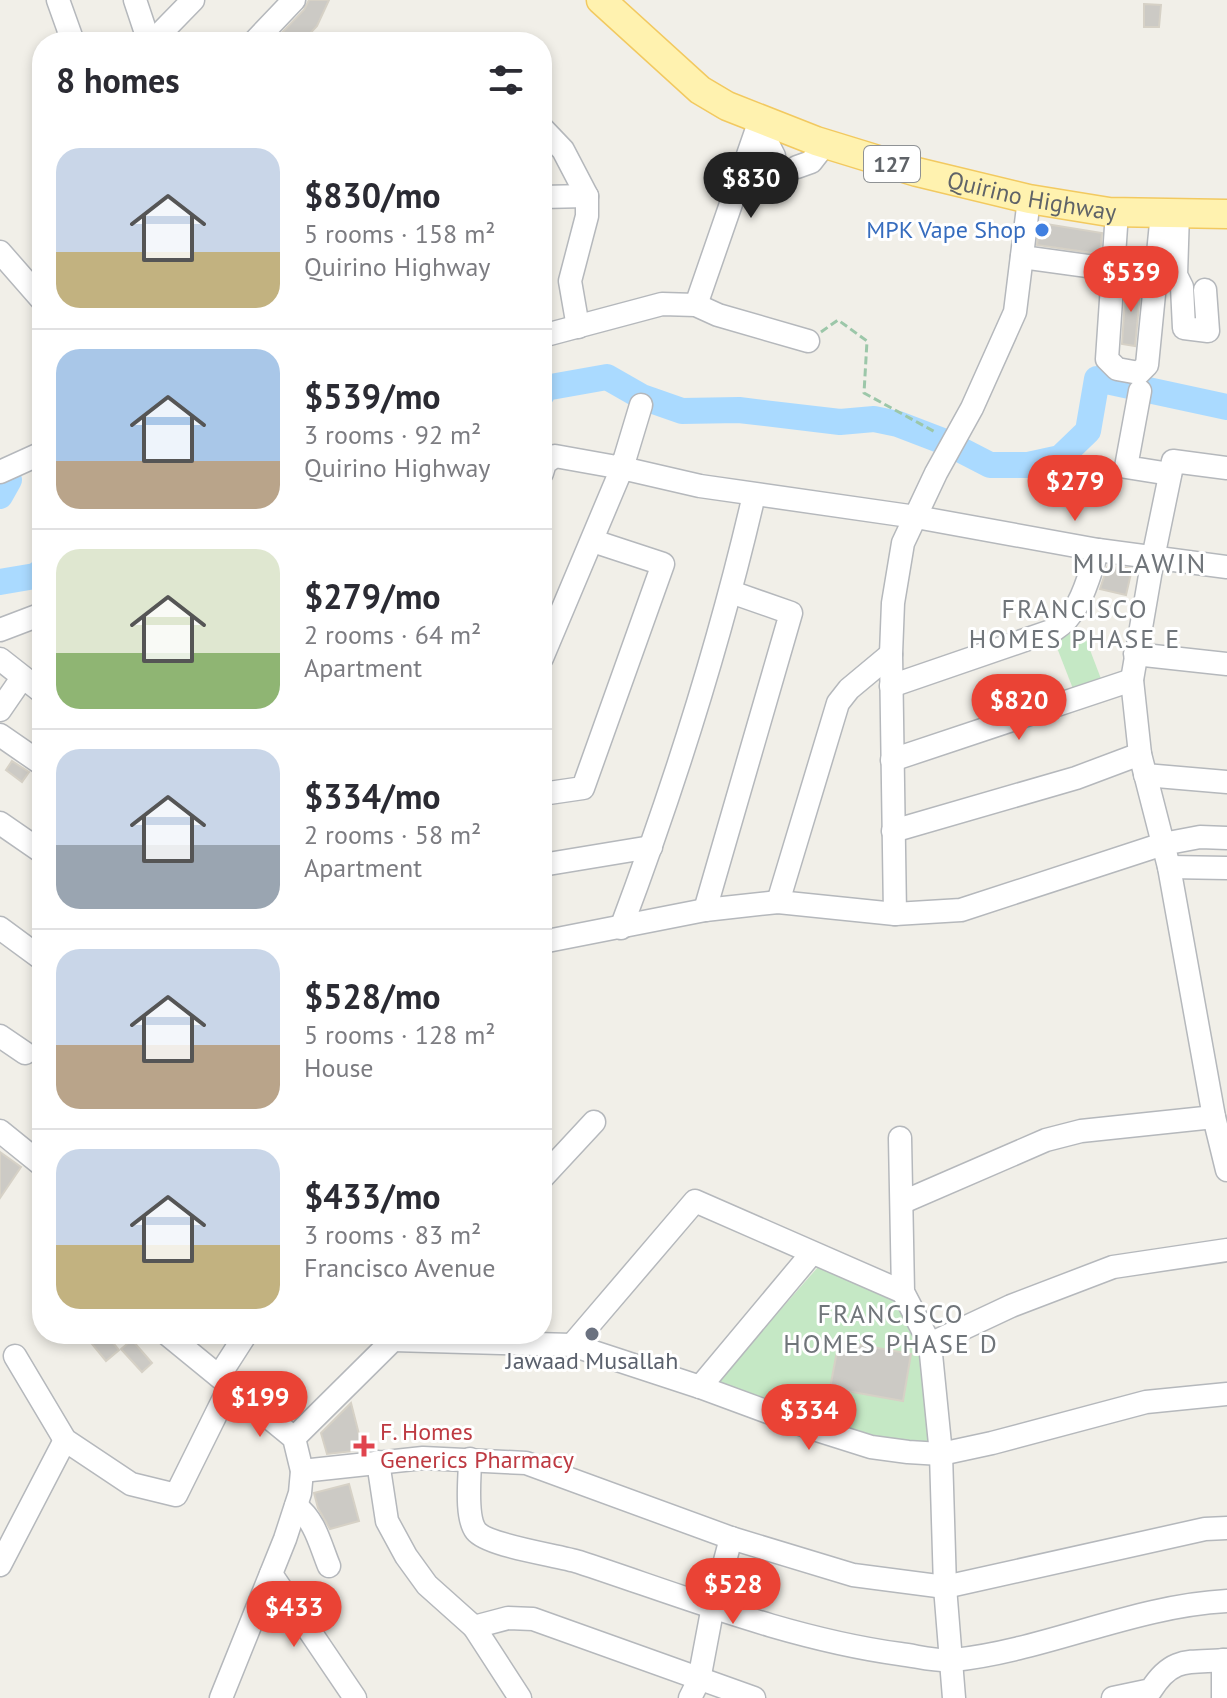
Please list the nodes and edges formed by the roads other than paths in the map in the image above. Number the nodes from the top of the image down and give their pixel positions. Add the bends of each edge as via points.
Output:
1 (58, 0) edge
2 (135, 0) edge
3 (193, 0) edge
4 (601, 0) edge
5 (289, 1) edge
6 (69, 32) edge
7 (146, 32) edge
8 (160, 32) edge
9 (263, 32) edge
10 (764, 121) junction
11 (552, 138) edge
12 (825, 144) junction
13 (750, 153) junction
14 (797, 167) dead end
15 (587, 196) junction
16 (552, 197) edge
17 (1029, 199) junction
18 (1117, 212) junction
19 (1170, 213) junction
20 (1227, 214) edge
21 (0, 252) edge
22 (1022, 257) junction
23 (1104, 264) junction
24 (1157, 264) junction
25 (32, 289) edge
26 (1205, 290) dead end
27 (696, 305) junction
28 (578, 327) junction
29 (552, 334) edge
30 (808, 341) road end
31 (1140, 391) dead end
32 (641, 405) dead end
33 (32, 458) edge
34 (552, 458) edge
35 (622, 468) junction
36 (1227, 468) edge
37 (0, 472) edge
38 (1170, 474) junction
39 (754, 495) junction
40 (916, 517) junction
41 (593, 541) junction
42 (1098, 550) junction
43 (1153, 558) junction
44 (1227, 567) edge
45 (731, 592) junction
46 (32, 618) edge
47 (0, 630) edge
48 (552, 635) edge
49 (891, 654) junction
50 (1135, 654) junction
51 (0, 659) edge
52 (1227, 664) edge
53 (22, 678) junction
54 (1132, 680) junction
55 (32, 685) edge
56 (891, 686) junction
57 (0, 710) edge
58 (0, 735) edge
59 (32, 757) edge
60 (892, 760) junction
61 (1142, 764) junction
62 (1227, 782) edge
63 (552, 793) edge
64 (0, 823) edge
65 (893, 831) junction
66 (1227, 838) edge
67 (1163, 844) junction
68 (32, 845) edge
69 (651, 847) junction
70 (552, 863) edge
71 (1169, 867) junction
72 (1227, 868) edge
73 (778, 902) junction
74 (705, 910) junction
75 (895, 914) junction
76 (0, 928) edge
77 (621, 928) junction
78 (552, 940) edge
79 (32, 952) edge
80 (0, 1036) edge
81 (25, 1053) dead end
82 (1214, 1117) junction
83 (594, 1122) dead end
84 (0, 1131) edge
85 (900, 1138) dead end
86 (32, 1150) edge
87 (552, 1167) edge
88 (1227, 1170) edge
89 (903, 1202) junction
90 (1227, 1250) edge
91 (812, 1253) junction
92 (903, 1292) junction
93 (179, 1344) edge
94 (242, 1344) edge
95 (389, 1344) edge
96 (550, 1344) edge
97 (930, 1344) junction
98 (572, 1345) junction
99 (15, 1356) dead end
100 (225, 1381) junction
101 (700, 1387) junction
102 (1227, 1394) edge
103 (294, 1438) junction
104 (65, 1440) junction
105 (941, 1454) junction
106 (470, 1459) junction
107 (378, 1462) junction
108 (302, 1471) junction
109 (296, 1506) junction
110 (1227, 1528) edge
111 (731, 1538) junction
112 (0, 1565) edge
113 (329, 1566) dead end
114 (271, 1574) junction
115 (945, 1587) junction
116 (1227, 1601) edge
117 (713, 1606) junction
118 (474, 1627) junction
119 (951, 1660) junction
120 (1225, 1660) edge
121 (694, 1689) edge
122 (1151, 1694) edge
123 (221, 1698) edge
124 (355, 1698) edge
125 (520, 1698) edge
126 (754, 1698) edge
127 (954, 1698) edge
128 (1113, 1698) edge
129 (1223, 1698) edge

1 - 6 street
2 - 7 street
3 - 8 street
4 - 10 main road, Quirino Highway / 127 via 700,90
5 - 9 street
10 - 12 main road, Quirino Highway / 127
10 - 13 street
10 - 13 street via 774,158
11 - 15 street
12 - 14 street via 811,162
12 - 17 main road, Quirino Highway / 127
13 - 27 street
15 - 16 street
15 - 28 street via 570,281
17 - 18 main road, Quirino Highway / 127
17 - 22 street
18 - 19 main road, Quirino Highway / 127
18 - 23 street
19 - 20 main road, Quirino Highway / 127
19 - 24 street
19 - 26 street via 1184,328 1208,331
21 - 25 street
22 - 23 street
22 - 40 street via 1015,312
23 - 24 street
23 - 24 street via 1107,359 1117,369 1139,373 1147,365
27 - 28 street via 662,304
27 - 30 street
28 - 29 street
31 - 38 street via 1126,467
32 - 35 street
33 - 37 street
34 - 35 street
35 - 39 street
35 - 41 street
36 - 38 street via 1173,461
38 - 43 street
39 - 40 street
39 - 45 street
40 - 42 street
40 - 49 street via 903,543
41 - 48 street
41 - 63 street via 663,564 583,788
42 - 43 street
42 - 56 street via 1077,609 1067,622
43 - 44 street
43 - 50 street
45 - 69 street
45 - 74 street via 791,613
46 - 47 street
49 - 56 street
49 - 73 street via 838,703
50 - 52 street
50 - 54 street
51 - 53 street
53 - 55 street
53 - 57 street
54 - 60 street
54 - 61 street
56 - 60 street
58 - 59 street
60 - 65 street
61 - 62 street
61 - 65 street
61 - 67 street
64 - 68 street
65 - 75 street
66 - 67 street
67 - 71 street
67 - 75 street via 961,910
69 - 70 street
69 - 77 street
71 - 72 street
71 - 82 street
73 - 74 street
73 - 75 street
74 - 77 street
76 - 79 street
77 - 78 street
80 - 81 street
82 - 88 street
82 - 89 street via 1058,1137
83 - 87 street
84 - 86 street
85 - 89 street
89 - 92 street
90 - 97 street via 1113,1267
91 - 92 street
91 - 98 street via 695,1201
91 - 101 street
92 - 97 street
93 - 100 street
94 - 100 street
95 - 103 street
96 - 98 street
97 - 105 street
98 - 101 street
99 - 104 street
100 - 103 street
100 - 104 street via 176,1495 131,1484
101 - 105 street via 871,1447
102 - 105 street via 1146,1402
103 - 108 street
104 - 112 street
105 - 115 street
106 - 107 street
106 - 111 street via 526,1463
106 - 117 street via 472,1523 482,1536 556,1554
107 - 108 street
107 - 118 street via 387,1521 406,1556 427,1585
108 - 109 street
109 - 113 street via 312,1523
109 - 114 street
110 - 115 street
111 - 115 street via 853,1575
111 - 117 street
114 - 123 street
114 - 124 street
115 - 119 street
116 - 119 street via 1156,1611 1032,1645
117 - 119 street via 792,1632
117 - 121 street
118 - 121 street via 508,1618 533,1619
118 - 125 street
119 - 127 street
120 - 122 street via 1180,1663 1162,1674
120 - 129 street
121 - 126 street
122 - 128 street

